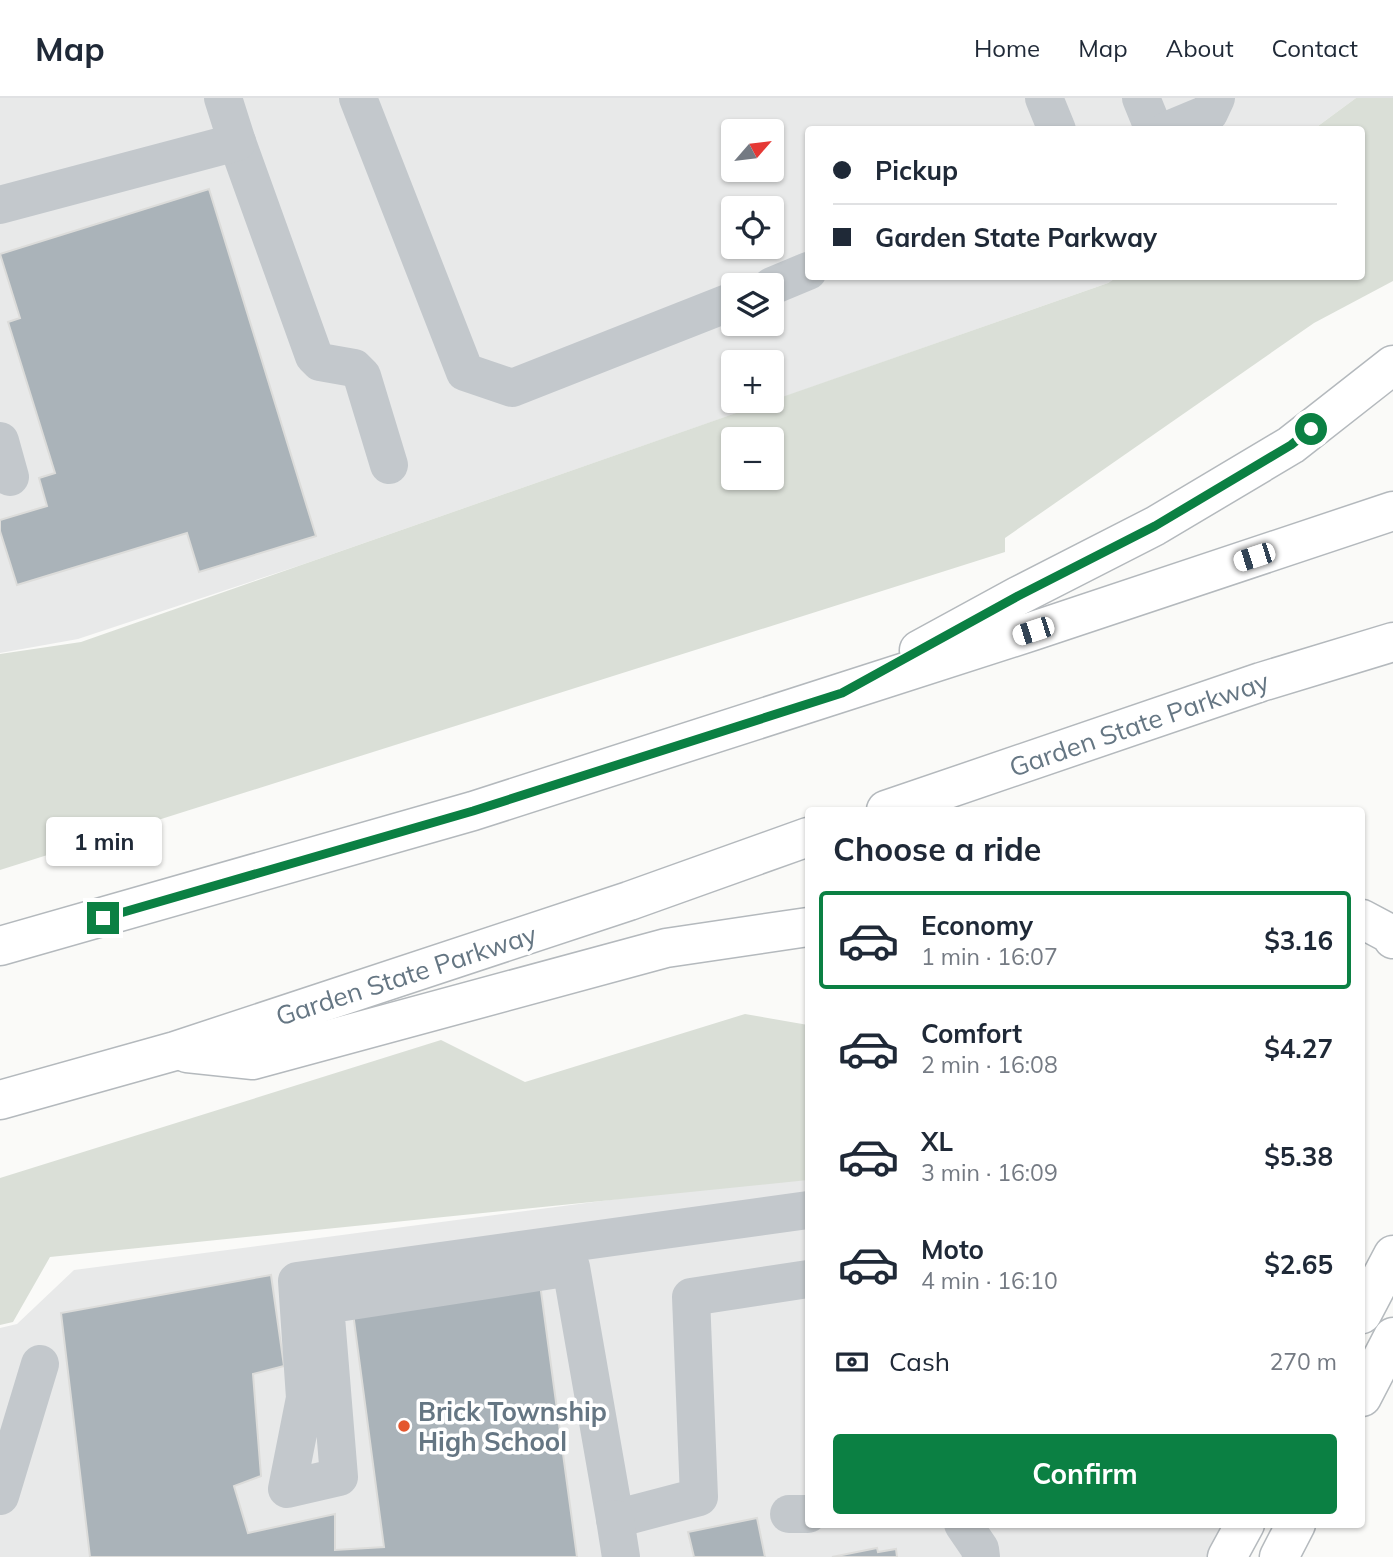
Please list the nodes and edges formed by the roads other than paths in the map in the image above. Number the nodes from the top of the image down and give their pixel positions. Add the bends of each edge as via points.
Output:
1 (223, 98) edge
2 (358, 98) edge
3 (1044, 98) edge
4 (1142, 98) edge
5 (1216, 98) edge
6 (1055, 126) edge
7 (1152, 126) edge
8 (1178, 126) edge
9 (237, 142) junction
10 (0, 205) edge
11 (805, 272) edge
12 (784, 281) edge
13 (721, 306) edge
14 (1393, 365) edge
15 (0, 441) edge
16 (389, 464) dead end
17 (10, 477) dead end
18 (1393, 510) edge
19 (1393, 642) edge
20 (842, 693) junction
21 (895, 807) edge
22 (805, 839) edge
23 (1365, 921) edge
24 (805, 927) edge
25 (1393, 939) edge
26 (0, 946) edge
27 (175, 1051) junction
28 (0, 1100) edge
29 (805, 1210) edge
30 (1393, 1255) edge
31 (805, 1279) edge
32 (1365, 1308) edge
33 (1393, 1337) edge
34 (40, 1364) dead end
35 (1365, 1391) edge
36 (0, 1496) edge
37 (615, 1519) junction
38 (966, 1528) edge
39 (1243, 1528) edge
40 (1294, 1528) edge
41 (621, 1557) edge
42 (981, 1557) edge
43 (1227, 1557) edge
44 (1279, 1557) edge

1 - 9 lane
2 - 13 lane via 465,372 512,388
3 - 6 lane
4 - 7 lane
5 - 8 lane via 1209,113
9 - 10 lane
9 - 16 lane via 314,356 320,362 354,368 362,376
11 - 12 lane
14 - 20 main road via 1291,445 1155,526
15 - 17 lane
18 - 20 main road
19 - 21 main road, Garden State Parkway via 1261,682
20 - 26 main road via 473,811
22 - 27 main road, Garden State Parkway
23 - 25 main road
24 - 27 main road via 666,948 253,1060
27 - 28 main road, Garden State Parkway
29 - 37 lane via 297,1281 304,1398 287,1489 339,1477 325,1304 571,1267
30 - 32 main road
31 - 37 lane via 691,1297 699,1497
33 - 35 main road
34 - 36 lane
37 - 41 lane
38 - 42 lane
39 - 43 main road
40 - 44 main road

